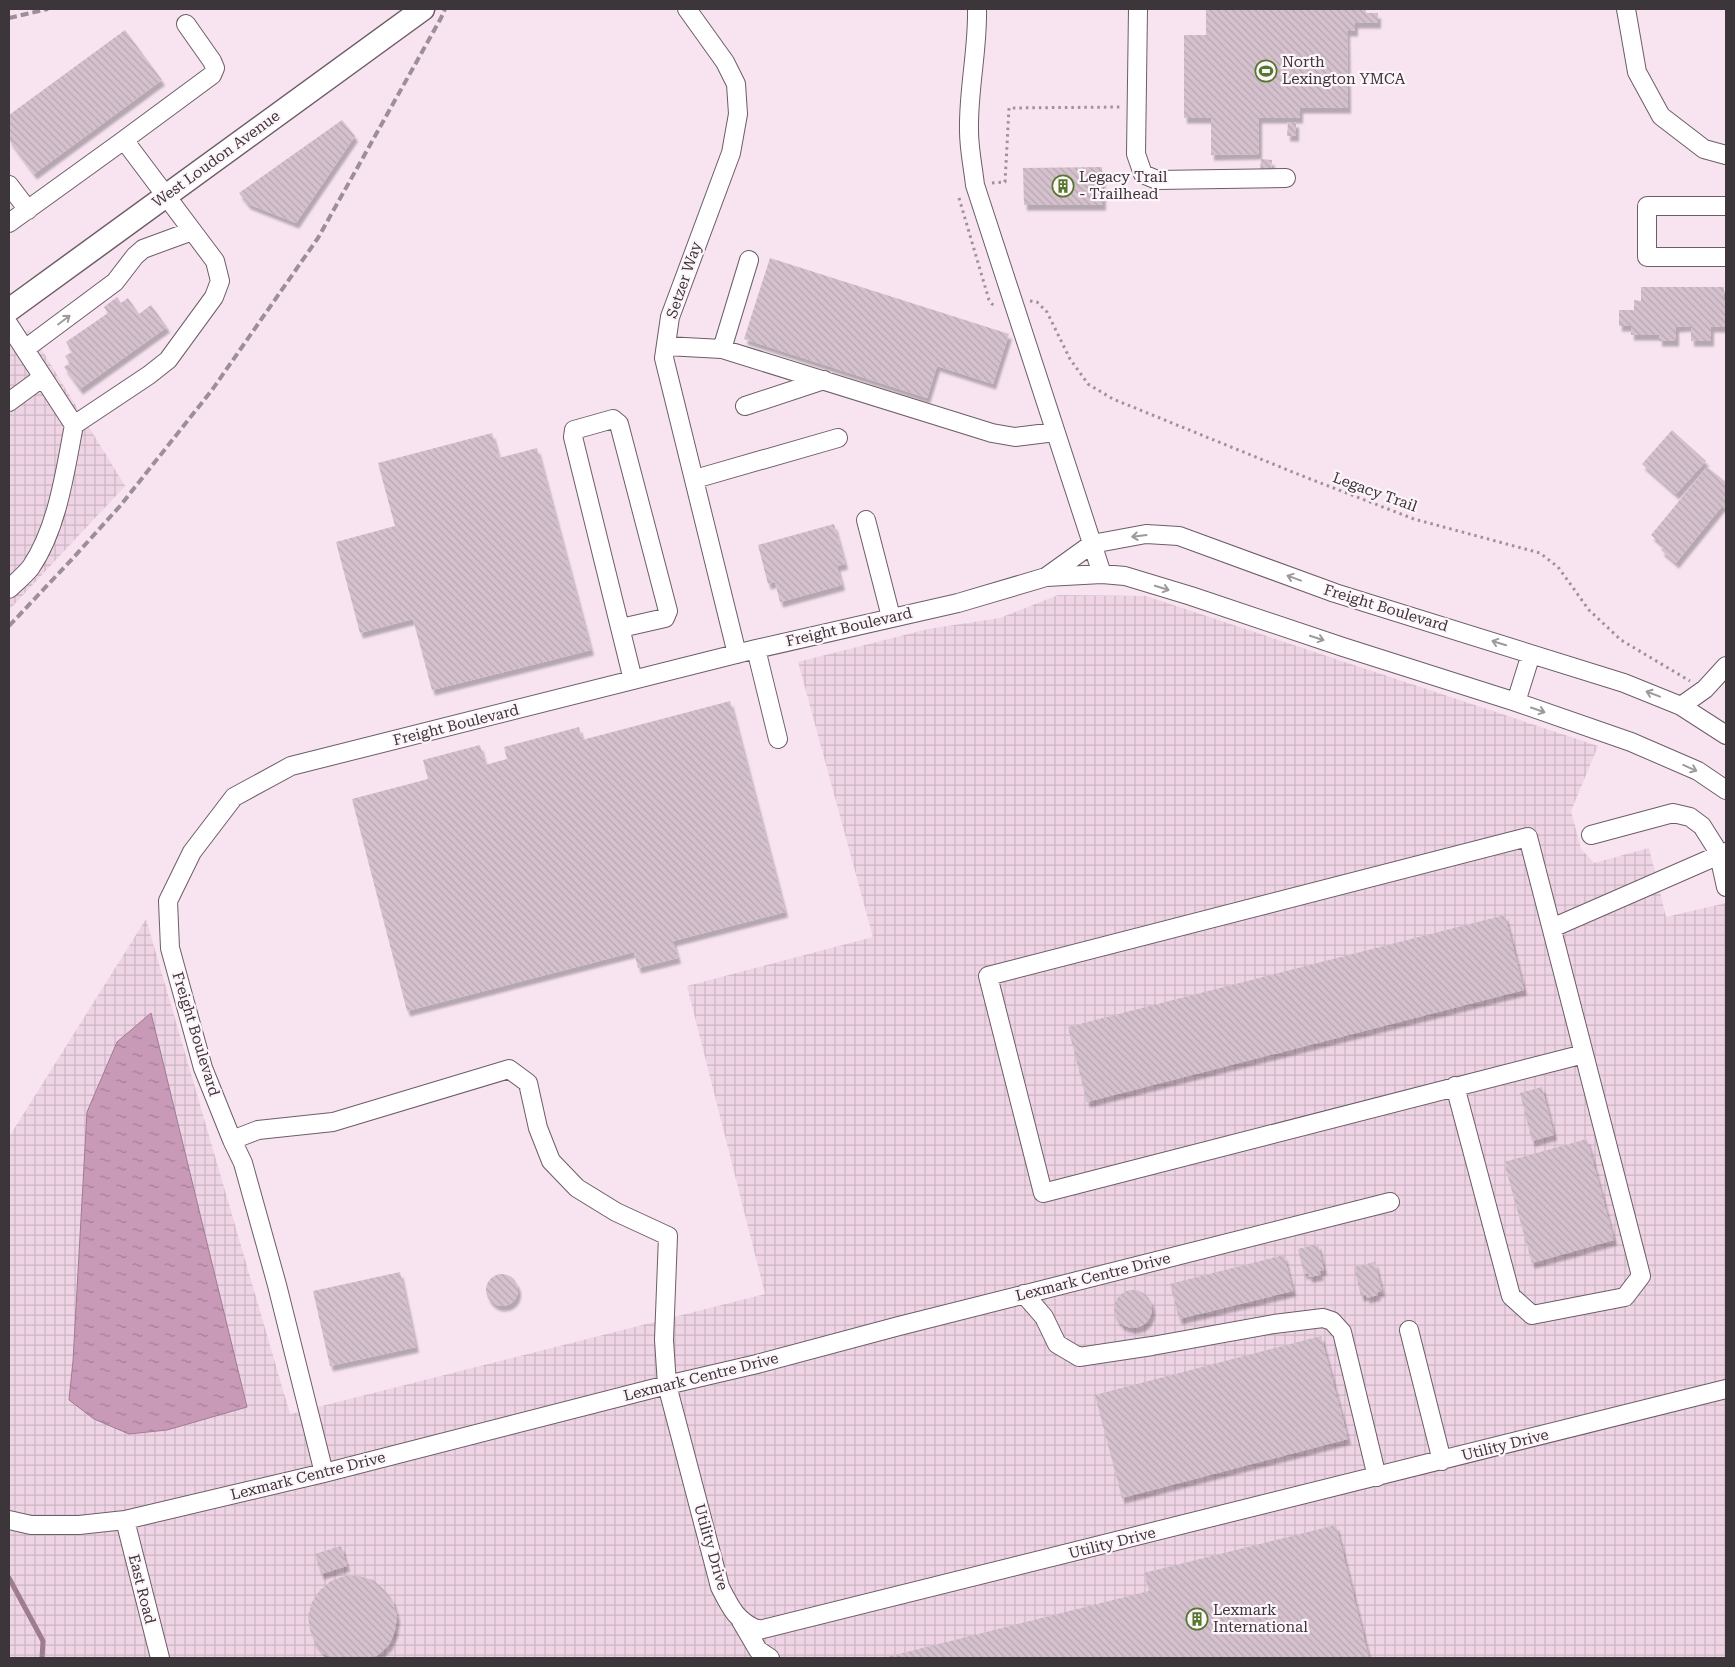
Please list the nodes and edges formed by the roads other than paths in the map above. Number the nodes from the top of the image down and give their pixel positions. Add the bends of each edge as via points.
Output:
1 (423, 9) edge
2 (687, 9) edge
3 (977, 9) edge
4 (1138, 9) edge
5 (1626, 9) edge
6 (186, 24) dead end
7 (124, 140) junction
8 (1726, 155) edge
9 (1286, 178) dead end
10 (9, 185) edge
11 (165, 196) junction
12 (1726, 206) edge
13 (28, 210) junction
14 (9, 223) edge
15 (192, 232) junction
16 (1726, 257) edge
17 (749, 260) dead end
18 (9, 310) edge
19 (9, 324) edge
20 (666, 346) junction
21 (25, 349) junction
22 (722, 349) junction
23 (43, 378) junction
24 (824, 380) junction
25 (9, 402) edge
26 (745, 406) dead end
27 (74, 424) junction
28 (1054, 432) junction
29 (838, 438) dead end
30 (695, 479) junction
31 (866, 520) dead end
32 (1092, 544) junction
33 (1102, 574) junction
34 (1046, 577) junction
35 (9, 589) edge
36 (891, 617) junction
37 (621, 628) junction
38 (756, 649) junction
39 (738, 654) junction
40 (1531, 654) junction
41 (1726, 666) edge
42 (633, 680) junction
43 (1516, 702) junction
44 (1681, 706) junction
45 (1726, 729) edge
46 (778, 738) dead end
47 (1726, 790) edge
48 (1591, 835) dead end
49 (1724, 857) edge
50 (1726, 887) edge
51 (1552, 928) junction
52 (1584, 1054) junction
53 (1456, 1086) junction
54 (232, 1140) junction
55 (1390, 1202) dead end
56 (1024, 1294) junction
57 (1409, 1330) dead end
58 (666, 1385) junction
59 (1726, 1389) edge
60 (1442, 1461) junction
61 (324, 1473) junction
62 (1377, 1477) junction
63 (9, 1520) edge
64 (125, 1520) junction
65 (738, 1617) junction
66 (160, 1658) edge
67 (770, 1658) edge

1 - 11 main road, West Loudon Avenue
2 - 20 street, Setzer Way via 725,62 736,84 738,114 731,153 670,317
3 - 28 street via 969,132 975,185
4 - 9 street via 1136,154 1143,174 1157,180
5 - 8 street via 1637,72 1661,116 1704,149
6 - 7 street via 212,61 215,68 212,75
7 - 11 street
7 - 13 street
10 - 13 street
11 - 15 street
11 - 18 main road, West Loudon Avenue
12 - 16 street via 1647,206 1647,258
13 - 14 street
21 -> 15 street via 114,282 143,249
15 - 27 street via 216,261 220,281 214,297 168,360
17 - 22 street
19 - 21 street
20 - 22 street
20 - 30 street, Setzer Way via 664,358
21 - 23 street
22 - 24 street
23 - 25 street
23 - 27 street
24 - 26 street
24 - 28 street via 992,433 1015,437
27 - 35 street via 60,494 45,542 30,568
28 - 32 street
29 - 30 street
30 - 39 street, Setzer Way
31 - 36 street
32 - 33 street
32 - 34 street, Freight Boulevard
40 -> 32 street, Freight Boulevard via 1335,593 1179,536 1146,534
33 - 34 street, Freight Boulevard
33 -> 43 street, Freight Boulevard via 1125,576 1191,596
34 - 36 street, Freight Boulevard via 958,603
36 - 38 street, Freight Boulevard
37 - 37 street via 573,437 574,430 613,419 619,424 668,611 665,618
37 - 42 street
38 - 39 street, Freight Boulevard
38 - 46 street
39 - 42 street, Freight Boulevard
40 - 43 street
44 -> 40 street, Freight Boulevard via 1624,683
41 - 44 street via 1705,689
42 - 54 street, Freight Boulevard via 291,766 234,798 192,852 168,901 170,948 204,1068
43 -> 47 street, Freight Boulevard via 1631,742 1698,771
44 - 45 street, Freight Boulevard
48 - 49 street via 1673,813 1690,817 1702,826
49 - 50 street
49 - 51 street
51 - 52 street
51 - 53 street via 1528,837 988,976 1043,1193
52 - 53 street
52 - 53 street via 1641,1276 1625,1297 1532,1315 1511,1296
54 - 58 street, Utility Drive via 258,1130 333,1122 509,1069 528,1083 538,1128 551,1162 577,1188 616,1212 668,1236 664,1340
54 - 61 street, Freight Boulevard via 243,1163 272,1266
55 - 56 street, Lexmark Centre Drive
56 - 58 street, Lexmark Centre Drive
56 - 62 street via 1044,1318 1056,1344 1079,1357 1274,1324 1323,1318 1332,1321 1342,1332
57 - 60 street
58 - 61 street, Lexmark Centre Drive
58 - 65 street, Utility Drive via 720,1587
59 - 60 street, Utility Drive
60 - 62 street, Utility Drive
61 - 64 street, Lexmark Centre Drive
62 - 65 street, Utility Drive via 760,1630 748,1626
63 - 64 street, Lexmark Centre Drive via 31,1525 79,1525
64 - 66 street, East Road
65 - 67 street via 758,1650

